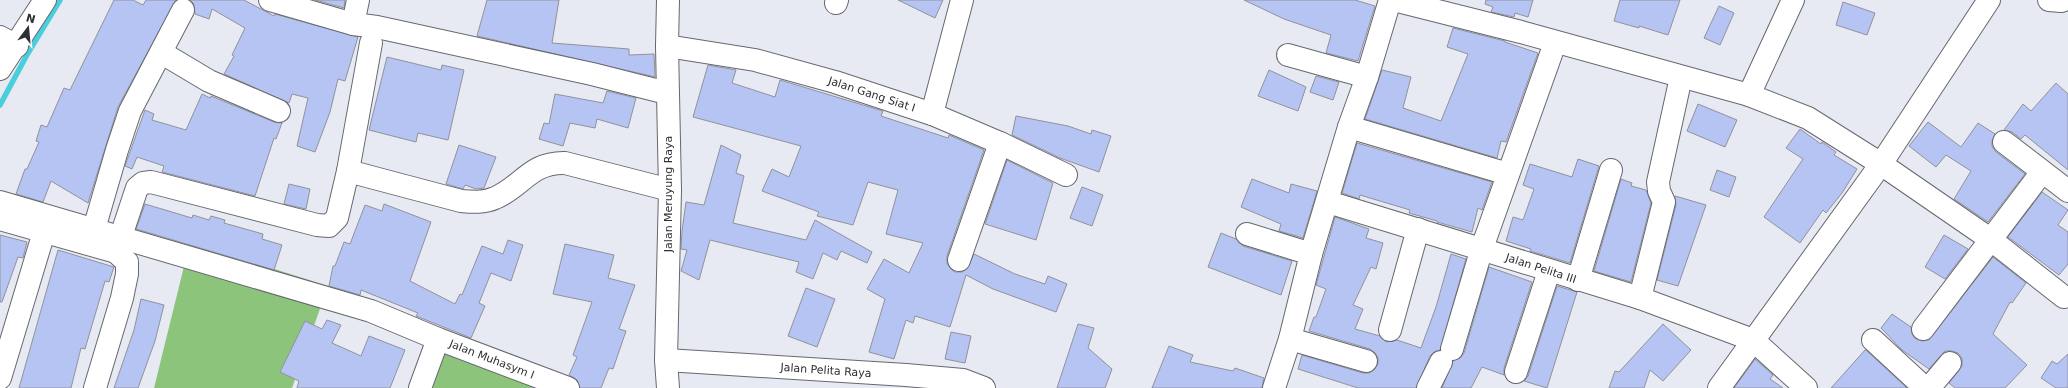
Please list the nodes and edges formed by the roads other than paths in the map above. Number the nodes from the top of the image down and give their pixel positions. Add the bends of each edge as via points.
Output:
1 (45, 0) edge
2 (270, 0) edge
3 (358, 0) edge
4 (668, 0) edge
5 (962, 0) edge
6 (1390, 0) edge
7 (1394, 0) edge
8 (1793, 0) edge
9 (1989, 0) edge
10 (2049, 0) edge
11 (2064, 0) edge
12 (183, 10) dead end
13 (353, 24) junction
14 (8, 41) edge
15 (371, 43) dead end
16 (1555, 43) junction
17 (667, 46) junction
18 (162, 53) junction
19 (1288, 55) dead end
20 (0, 70) edge
21 (1367, 77) junction
22 (1681, 77) junction
23 (667, 93) junction
24 (1749, 95) junction
25 (279, 110) dead end
26 (932, 114) junction
27 (1348, 127) junction
28 (2004, 142) dead end
29 (1000, 143) junction
30 (1881, 164) junction
31 (1611, 170) dead end
32 (348, 171) junction
33 (2042, 172) junction
34 (1508, 174) junction
35 (1066, 175) dead end
36 (670, 190) junction
37 (2068, 191) edge
38 (0, 202) edge
39 (1328, 202) junction
40 (0, 219) edge
41 (94, 229) junction
42 (1418, 229) junction
43 (44, 232) junction
44 (1247, 234) dead end
45 (1990, 239) junction
46 (118, 245) junction
47 (1482, 248) junction
48 (1311, 254) junction
49 (959, 260) dead end
50 (1549, 271) junction
51 (1578, 280) junction
52 (2064, 297) dead end
53 (1640, 298) junction
54 (1923, 329) dead end
55 (1390, 330) dead end
56 (438, 339) junction
57 (1290, 339) junction
58 (1753, 340) junction
59 (1873, 340) dead end
60 (666, 360) junction
61 (1366, 361) dead end
62 (1950, 363) dead end
63 (1516, 372) dead end
64 (0, 378) edge
65 (96, 388) edge
66 (420, 388) edge
67 (568, 388) edge
68 (668, 388) edge
69 (984, 388) edge
70 (1274, 388) edge
71 (1428, 388) edge
72 (1719, 388) edge
73 (1806, 388) edge
74 (1925, 388) edge
75 (1928, 388) edge

1 - 14 street
2 - 13 street
3 - 13 street
4 - 17 street, Jalan Meruyung Raya
5 - 26 street
6 - 21 street
7 - 16 street
8 - 24 street
9 - 30 street
10 - 11 street
12 - 18 street
13 - 23 street via 592,74
14 - 20 street
15 - 32 street
16 - 22 street
16 - 34 street
17 - 23 street, Jalan Meruyung Raya
17 - 26 street, Jalan Gang Siat I via 755,60 835,82
18 - 25 street via 209,81
18 - 41 street via 130,112
19 - 21 street
21 - 27 street
22 - 24 street
22 - 53 street via 1658,182 1664,202
23 - 36 street, Jalan Meruyung Raya
24 - 30 street via 1808,118
26 - 29 street, Jalan Gang Siat I
27 - 34 street
27 - 39 street
28 - 33 street
29 - 35 street, Jalan Gang Siat I
29 - 49 street
30 - 45 street
30 - 58 street
31 - 51 street
32 - 36 street via 461,201 474,202 496,198 529,174 554,163 565,163
32 - 46 street via 337,218 329,226 151,182 143,183 137,188
33 - 37 street
33 - 45 street
34 - 47 street
36 - 60 street, Jalan Meruyung Raya
38 - 41 street
39 - 42 street, Jalan Pelita III
39 - 48 street
40 - 43 street
41 - 46 street
42 - 47 street, Jalan Pelita III
42 - 55 street
43 - 46 street
43 - 64 street
44 - 48 street
45 - 52 street
45 - 54 street
46 - 56 street, Jalan Muhasym I via 371,310
46 - 65 street via 127,262 128,274
47 - 50 street, Jalan Pelita III
47 - 71 street via 1447,355
48 - 57 street
50 - 51 street, Jalan Pelita III
50 - 63 street
51 - 53 street, Jalan Pelita III
53 - 58 street, Jalan Pelita III
56 - 66 street
56 - 67 street, Jalan Muhasym I
57 - 61 street
57 - 70 street
58 - 72 street
58 - 73 street
59 - 74 street
60 - 68 street, Jalan Meruyung Raya
60 - 69 street, Jalan Pelita Raya via 963,380
62 - 75 street

